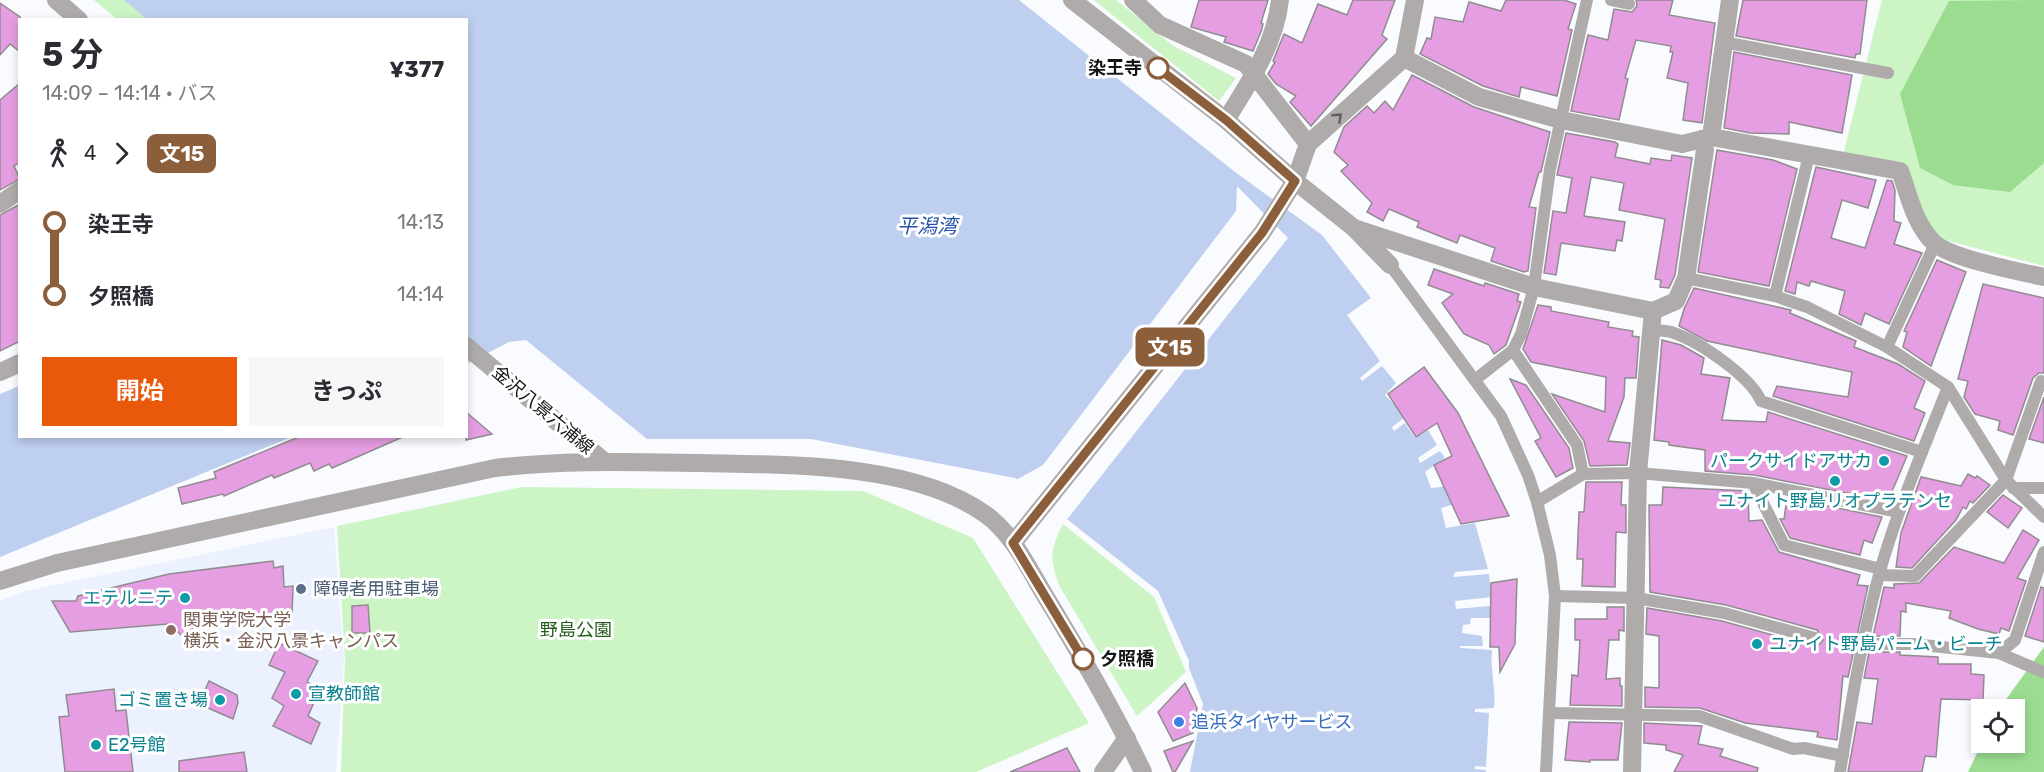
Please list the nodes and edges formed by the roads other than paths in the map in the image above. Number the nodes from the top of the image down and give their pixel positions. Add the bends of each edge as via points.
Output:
1 (56, 0) edge
2 (1072, 0) edge
3 (1133, 0) edge
4 (1280, 0) edge
5 (1415, 0) edge
6 (1587, 0) edge
7 (1611, 0) edge
8 (1730, 0) edge
9 (1629, 4) dead end
10 (77, 18) edge
11 (1723, 42) junction
12 (1404, 58) junction
13 (1888, 73) dead end
14 (1254, 75) junction
15 (1226, 120) junction
16 (1561, 120) junction
17 (1707, 138) junction
18 (1308, 144) junction
19 (1809, 155) junction
20 (1295, 181) junction
21 (18, 191) edge
22 (0, 204) edge
23 (1354, 228) junction
24 (1935, 244) junction
25 (1390, 265) joint
26 (2044, 277) edge
27 (1686, 278) junction
28 (1534, 287) junction
29 (1775, 296) junction
30 (1653, 311) junction
31 (1650, 330) junction
32 (1887, 347) junction
33 (1513, 350) junction
34 (474, 352) edge
35 (18, 364) edge
36 (0, 372) edge
37 (1476, 379) junction
38 (2044, 382) edge
39 (1948, 387) junction
40 (1922, 452) junction
41 (605, 462) junction
42 (1638, 473) junction
43 (1582, 474) junction
44 (1753, 483) junction
45 (2010, 484) junction
46 (2044, 488) edge
47 (1537, 502) junction
48 (1899, 512) junction
49 (2044, 517) edge
50 (1013, 543) junction
51 (2044, 552) edge
52 (1880, 572) junction
53 (0, 581) edge
54 (1555, 596) junction
55 (1636, 598) junction
56 (1815, 638) dead end
57 (1863, 644) junction
58 (2000, 653) junction
59 (2043, 672) edge
60 (1550, 713) junction
61 (1635, 716) junction
62 (1127, 738) junction
63 (1843, 756) junction
64 (1103, 772) edge
65 (1143, 772) edge
66 (1546, 772) edge
67 (1632, 772) edge
68 (1840, 772) edge

1 - 10 street
2 - 15 street
3 - 14 street via 1160,25 1246,64
4 - 14 street via 1278,21
5 - 12 street
6 - 16 lane
7 - 9 lane
8 - 11 street
11 - 13 lane
11 - 17 street
12 - 16 street via 1479,97
18 -> 12 street
14 - 15 street
14 - 18 street
15 - 20 street
16 - 17 street via 1682,144
16 - 28 lane via 1550,169
17 - 19 street
17 - 27 street
18 - 20 street
19 - 24 street via 1900,171 1913,211
19 - 29 lane
20 - 23 street
20 - 50 street via 1262,233
21 - 22 street
23 - 25 street
23 - 28 street
24 - 26 street
24 - 32 lane
25 - 37 lane
27 - 29 lane
27 - 30 street via 1676,301
28 - 30 street
28 - 33 lane
29 - 32 lane via 1807,307
30 - 31 street
31 - 40 lane via 1673,332 1725,362 1756,389 1761,401
31 - 42 street
32 - 39 lane
33 - 37 lane
33 - 43 lane via 1577,445
34 - 41 street, 金沢八景六浦線
35 - 36 street
37 - 47 lane via 1506,426
38 - 45 lane via 2041,381
39 - 40 lane
39 - 45 lane
40 - 48 lane
41 - 50 street via 809,465 868,472 957,498 987,514
41 - 53 street via 495,468 57,563
42 - 43 lane
42 - 44 lane
42 - 55 street
43 - 47 lane
44 - 48 lane
44 - 52 lane via 1784,545
45 - 46 lane
45 - 49 lane
45 - 52 lane via 1915,576
47 - 54 lane
48 - 52 lane
50 - 62 street
51 - 58 lane via 2015,640
52 - 57 lane
54 - 55 lane
54 - 60 lane
55 - 56 lane via 1724,613
55 - 61 street
57 - 58 lane via 1913,644
57 - 63 lane
58 - 59 lane
60 - 61 lane
60 - 66 lane
61 - 63 lane via 1699,716 1793,749
61 - 67 street
62 - 64 street
62 - 65 street
63 - 68 lane

